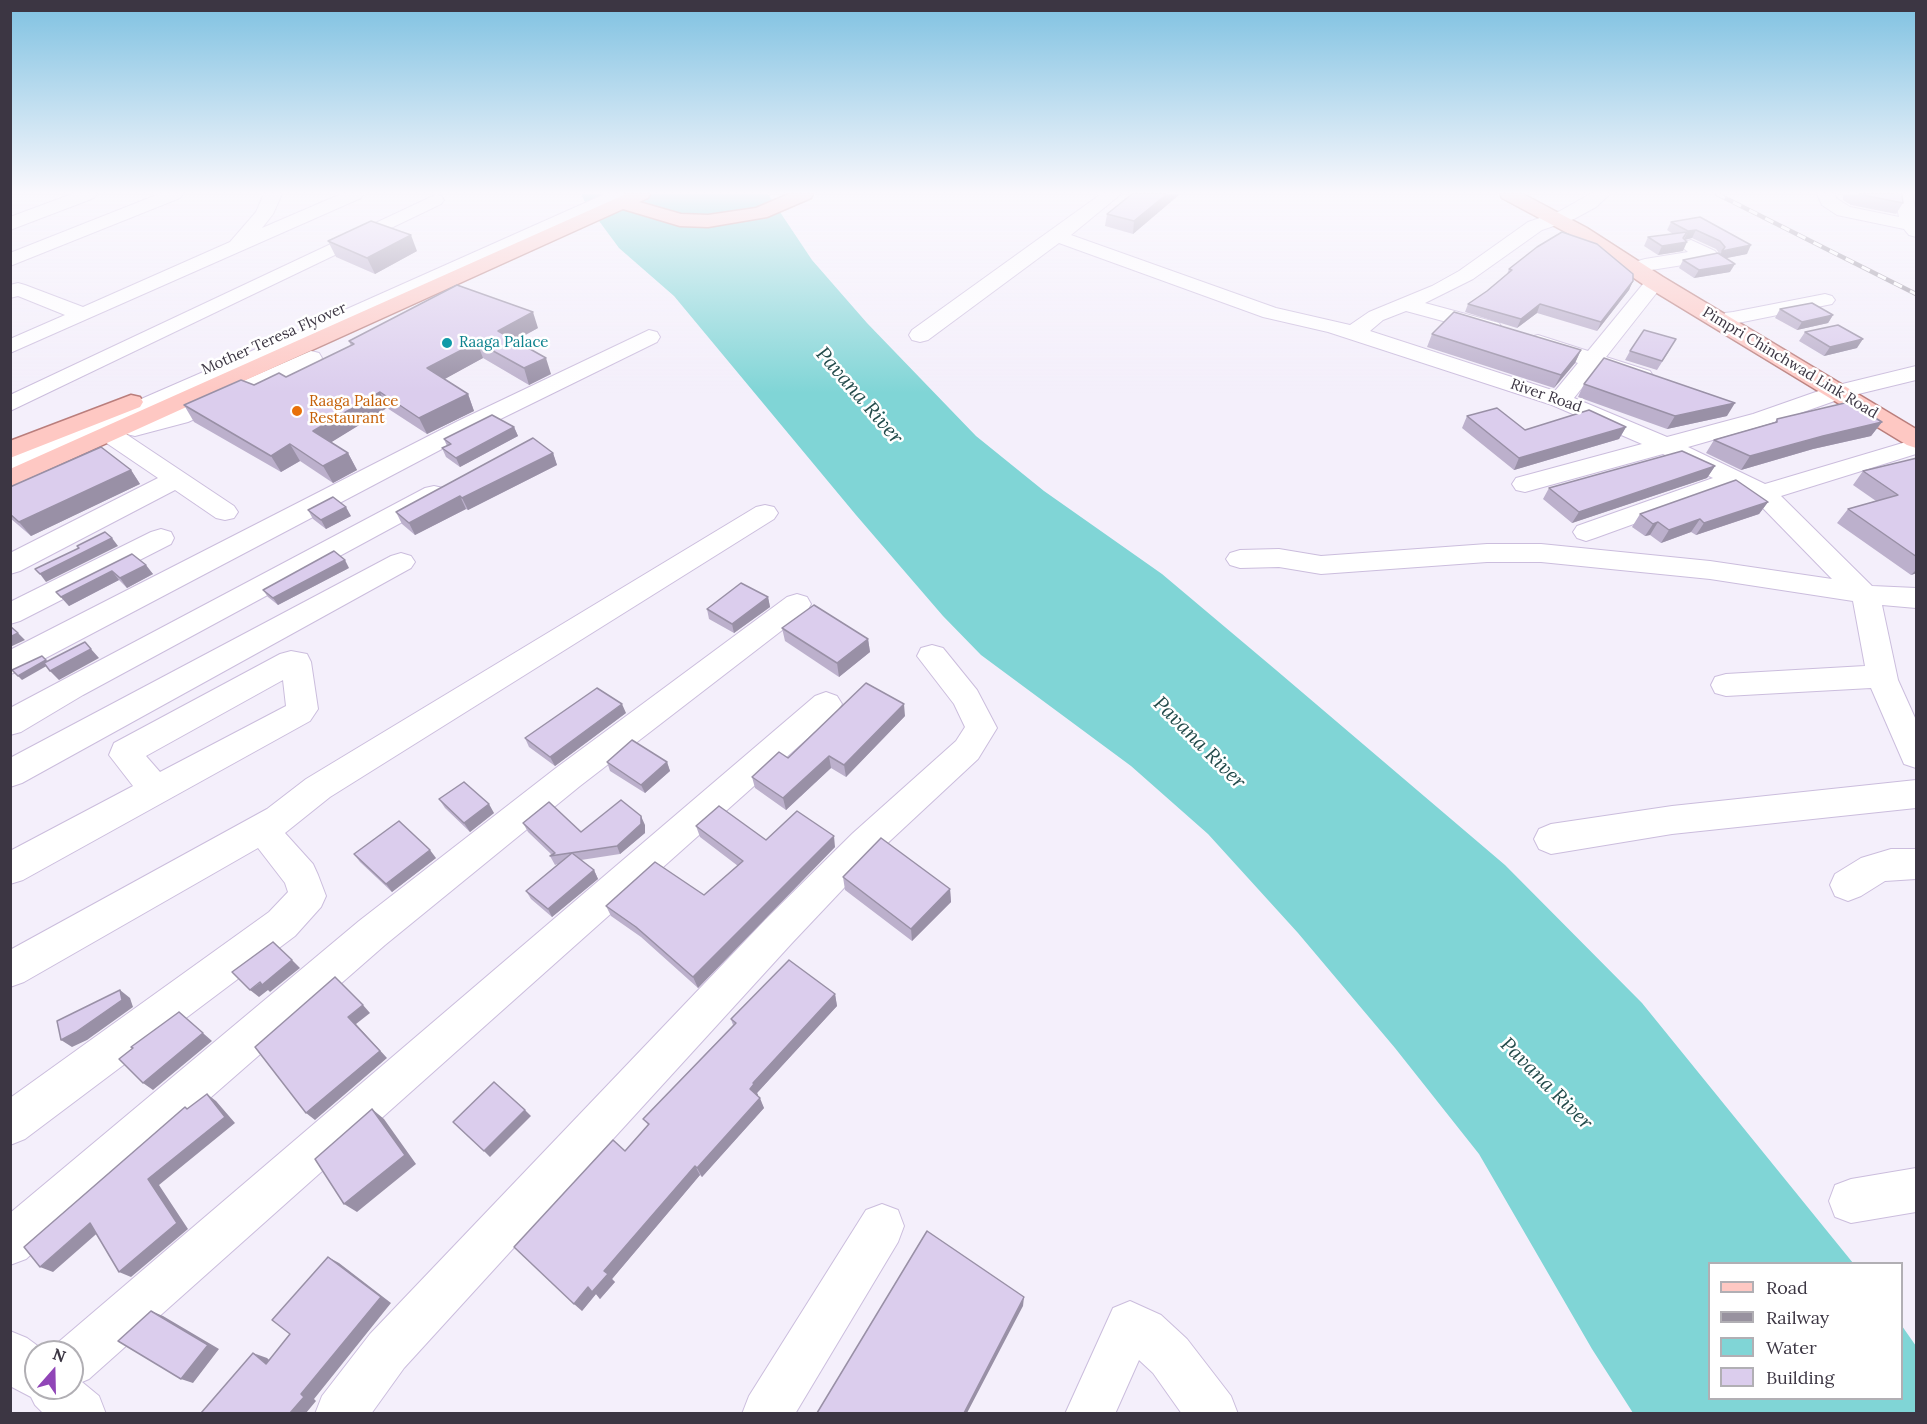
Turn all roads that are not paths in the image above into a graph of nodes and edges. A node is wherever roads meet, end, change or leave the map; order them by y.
1 (205, 260) edge
2 (309, 260) edge
3 (467, 260) edge
4 (526, 260) edge
5 (1023, 260) edge
6 (1124, 260) edge
7 (1485, 260) edge
8 (1630, 260) edge
9 (1698, 260) edge
10 (1662, 281) junction
11 (10, 292) edge
12 (1825, 300) dead end
13 (1403, 304) junction
14 (84, 315) junction
15 (1733, 318) junction
16 (1354, 333) junction
17 (1431, 333) junction
18 (920, 335) dead end
19 (650, 337) dead end
20 (10, 347) edge
21 (1594, 360) junction
22 (1917, 373) edge
23 (1662, 382) edge
24 (1845, 390) junction
25 (1560, 400) junction
26 (10, 404) edge
27 (153, 404) junction
28 (1729, 404) edge
29 (1761, 419) junction
30 (1917, 428) edge
31 (111, 435) junction
32 (1917, 440) edge
33 (1667, 446) junction
34 (1917, 446) edge
35 (10, 450) edge
36 (10, 465) edge
37 (10, 479) edge
38 (176, 479) junction
39 (1735, 479) junction
40 (454, 483) edge
41 (1525, 484) dead end
42 (1763, 492) junction
43 (225, 512) dead end
44 (765, 513) dead end
45 (1586, 532) dead end
46 (161, 538) dead end
47 (1240, 559) dead end
48 (401, 562) dead end
49 (10, 565) edge
50 (1864, 595) junction
51 (1917, 598) edge
52 (797, 604) dead end
53 (10, 615) edge
54 (932, 656) dead end
55 (10, 663) edge
56 (1882, 676) junction
57 (1726, 685) dead end
58 (826, 704) dead end
59 (10, 723) edge
60 (1917, 756) edge
61 (10, 774) edge
62 (156, 790) junction
63 (1917, 794) edge
64 (1551, 839) dead end
65 (273, 843) dead end
66 (1917, 864) edge
67 (10, 869) edge
68 (1848, 885) dead end
69 (10, 970) edge
70 (10, 1124) edge
71 (1917, 1190) edge
72 (1851, 1201) dead end
73 (882, 1226) dead end
74 (10, 1243) edge
75 (84, 1352) edge
76 (10, 1355) edge
77 (24, 1366) edge
78 (66, 1400) edge
79 (81, 1413) edge
80 (340, 1413) edge
81 (766, 1413) edge
82 (1090, 1413) edge
83 (1213, 1413) edge

1 - 14 street
2 - 26 street
3 - 27 street
4 - 31 street
5 - 18 street
6 - 16 street, River Road
7 - 13 street
8 - 10 main road, Pimpri Chinchwad Link Road
9 - 10 street
10 - 15 main road, Pimpri Chinchwad Link Road
10 - 21 street
10 - 24 main road, Pimpri Chinchwad Link Road
11 - 14 street
12 - 15 street
13 - 16 street
13 - 17 street
14 - 20 street
15 - 24 main road, Pimpri Chinchwad Link Road
16 - 17 street, River Road
17 - 21 street
17 - 25 street, River Road
19 - 55 street
21 - 23 street
21 - 25 street
22 - 24 street
24 - 29 street
24 - 30 main road, Pimpri Chinchwad Link Road
24 - 32 main road, Pimpri Chinchwad Link Road
25 - 33 street, River Road
27 - 31 main road
27 - 35 main road
27 - 36 street
28 - 29 street
29 - 33 street
31 - 37 main road
31 - 38 street
33 - 39 street, River Road
33 - 41 street
34 - 42 street
38 - 43 street
38 - 49 street
39 - 42 street, River Road
39 - 45 street
40 - 59 street
42 - 50 street, River Road
44 - 69 street
46 - 53 street
47 - 50 street
48 - 61 street
50 - 51 street
50 - 56 street
52 - 74 street
54 - 80 street
56 - 57 street
56 - 60 street
58 - 75 street
62 - 62 street
62 - 67 street
63 - 64 street
65 - 70 street
66 - 68 street
71 - 72 street
73 - 81 street
76 - 77 street
78 - 79 street
82 - 83 street

